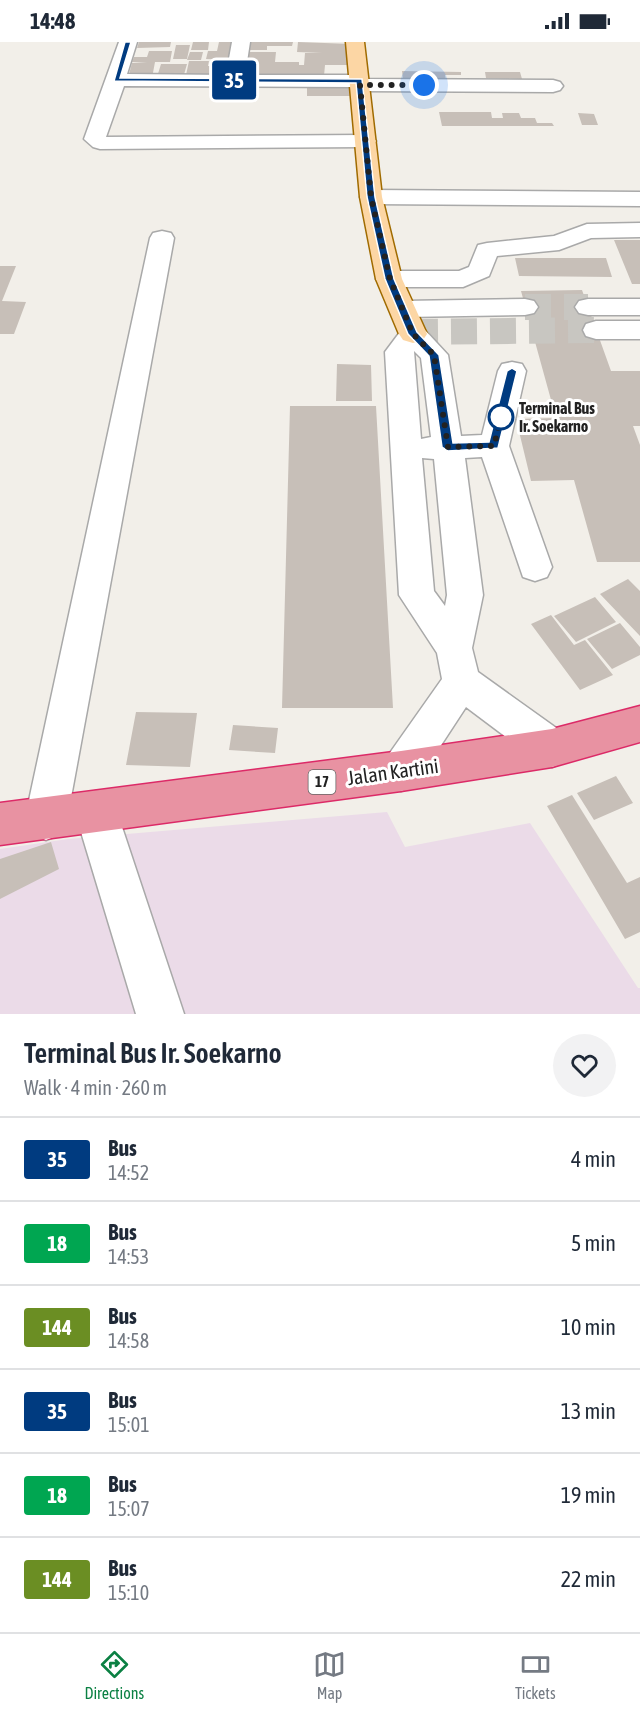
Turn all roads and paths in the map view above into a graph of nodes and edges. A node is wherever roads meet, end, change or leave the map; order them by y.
1 (128, 42) edge
2 (241, 42) edge
3 (355, 42) edge
4 (116, 80) junction
5 (235, 80) junction
6 (360, 83) junction
7 (553, 86) dead end
8 (365, 141) junction
9 (371, 197) junction
10 (640, 199) edge
11 (640, 230) edge
12 (162, 238) dead end
13 (390, 279) junction
14 (525, 307) tunnel mouth
15 (640, 307) edge
16 (409, 321) junction
17 (640, 330) edge
18 (512, 371) dead end
19 (494, 446) junction
20 (448, 447) junction
21 (405, 448) junction
22 (535, 567) dead end
23 (417, 595) junction
24 (465, 595) junction
25 (458, 665) junction
26 (640, 724) edge
27 (552, 748) junction
28 (400, 771) junction
29 (96, 812) junction
30 (46, 819) junction
31 (0, 824) edge
32 (160, 1014) edge

1 - 4 street
2 - 5 street
3 - 6 main road
4 - 5 street
4 - 8 street
5 - 6 street
6 - 7 street
6 - 8 main road
8 - 9 main road
9 - 10 street
9 - 13 main road
11 - 13 street
12 - 30 street
13 - 16 main road
14 - 16 street
15 - 17 street
16 - 20 street
16 - 21 street
18 - 19 street
19 - 20 street
19 - 22 street
20 - 21 street
20 - 24 street
21 - 23 street
23 - 24 street
23 - 25 street
24 - 25 street
25 - 27 street
25 - 28 street
26 - 27 highway, Jalan Kartini / 17
27 - 28 highway, Jalan Kartini / 17
28 - 29 highway, Jalan Kartini / 17
29 - 30 highway, Jalan Kartini / 17
29 - 32 street
30 - 31 highway, Jalan Kartini / 17

